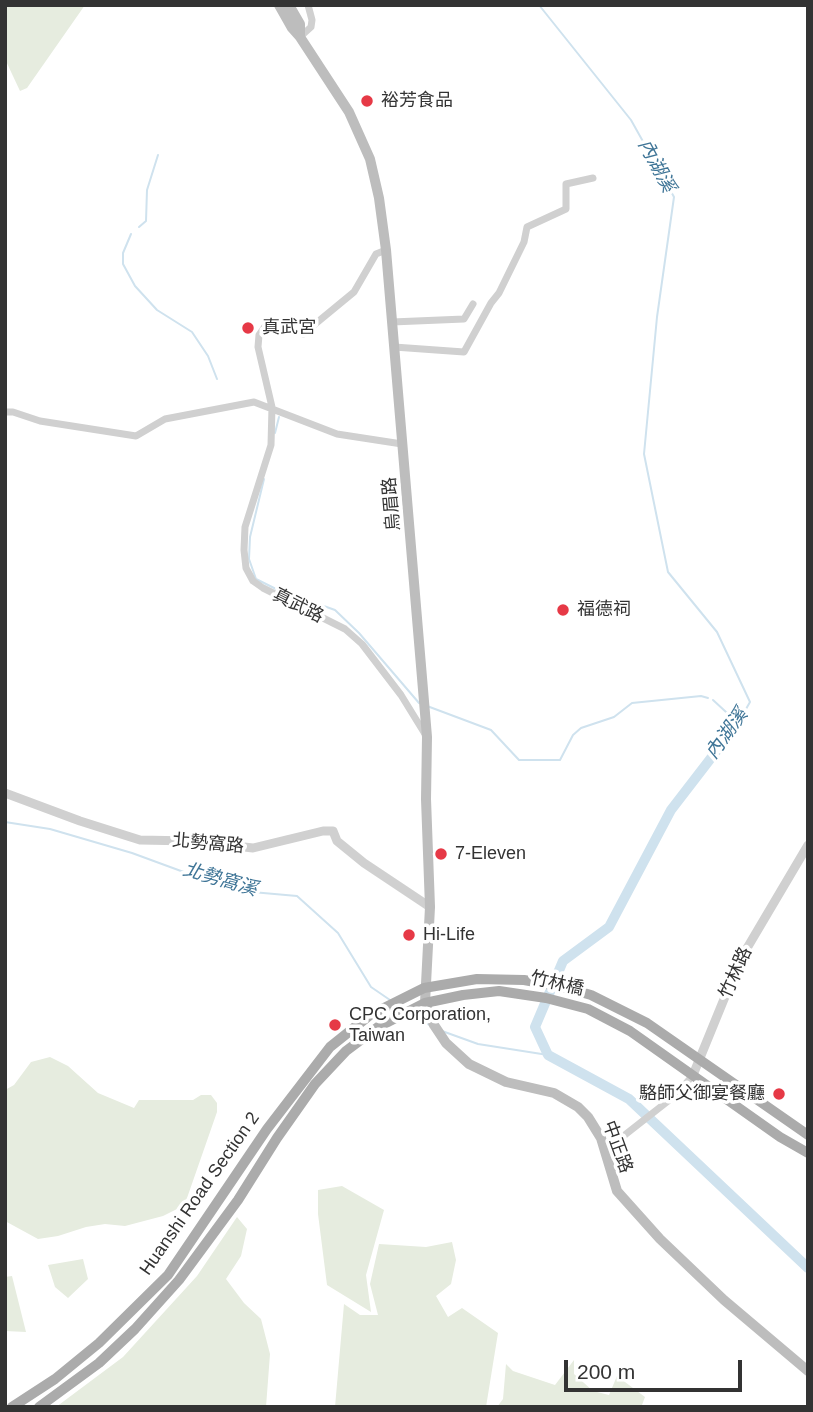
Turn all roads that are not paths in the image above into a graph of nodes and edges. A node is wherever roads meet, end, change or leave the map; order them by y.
1 (279, 5) edge
2 (289, 5) edge
3 (308, 5) edge
4 (300, 37) junction
5 (593, 178) dead end
6 (386, 250) junction
7 (473, 304) dead end
8 (392, 322) junction
9 (394, 348) junction
10 (272, 407) junction
11 (5, 412) edge
12 (402, 444) junction
13 (427, 737) junction
14 (5, 793) edge
15 (808, 845) edge
16 (430, 907) junction
17 (424, 988) junction
18 (425, 1003) junction
19 (701, 1059) junction
20 (693, 1074) junction
21 (808, 1135) edge
22 (606, 1153) junction
23 (808, 1153) edge
24 (808, 1371) edge
25 (12, 1407) edge
26 (39, 1407) edge

1 - 4 main road, 烏眉路
2 - 4 main road, 烏眉路
3 - 4 street
4 - 6 main road, 烏眉路
5 - 9 street
6 - 8 main road, 烏眉路
6 - 10 street, 真武路
7 - 8 street
8 - 9 main road, 烏眉路
9 - 12 main road, 烏眉路
10 - 11 street
10 - 12 street
10 - 13 street, 真武路
12 - 13 main road, 烏眉路
13 - 16 main road, 烏眉路
14 - 16 street, 北勢窩路
15 - 19 street, 竹林路
16 - 17 main road, 烏眉路
17 - 18 main road, 中正路
17 - 19 main road, 竹林橋
17 - 25 main road, Huanshi Road Section 2
18 - 20 main road, 竹林橋
18 - 22 main road, 中正路
18 - 26 main road, Huanshi Road Section 2
19 - 20 street, 竹林路
19 - 21 main road
20 - 22 street, 竹林路
20 - 23 main road
22 - 24 main road, 中正路

